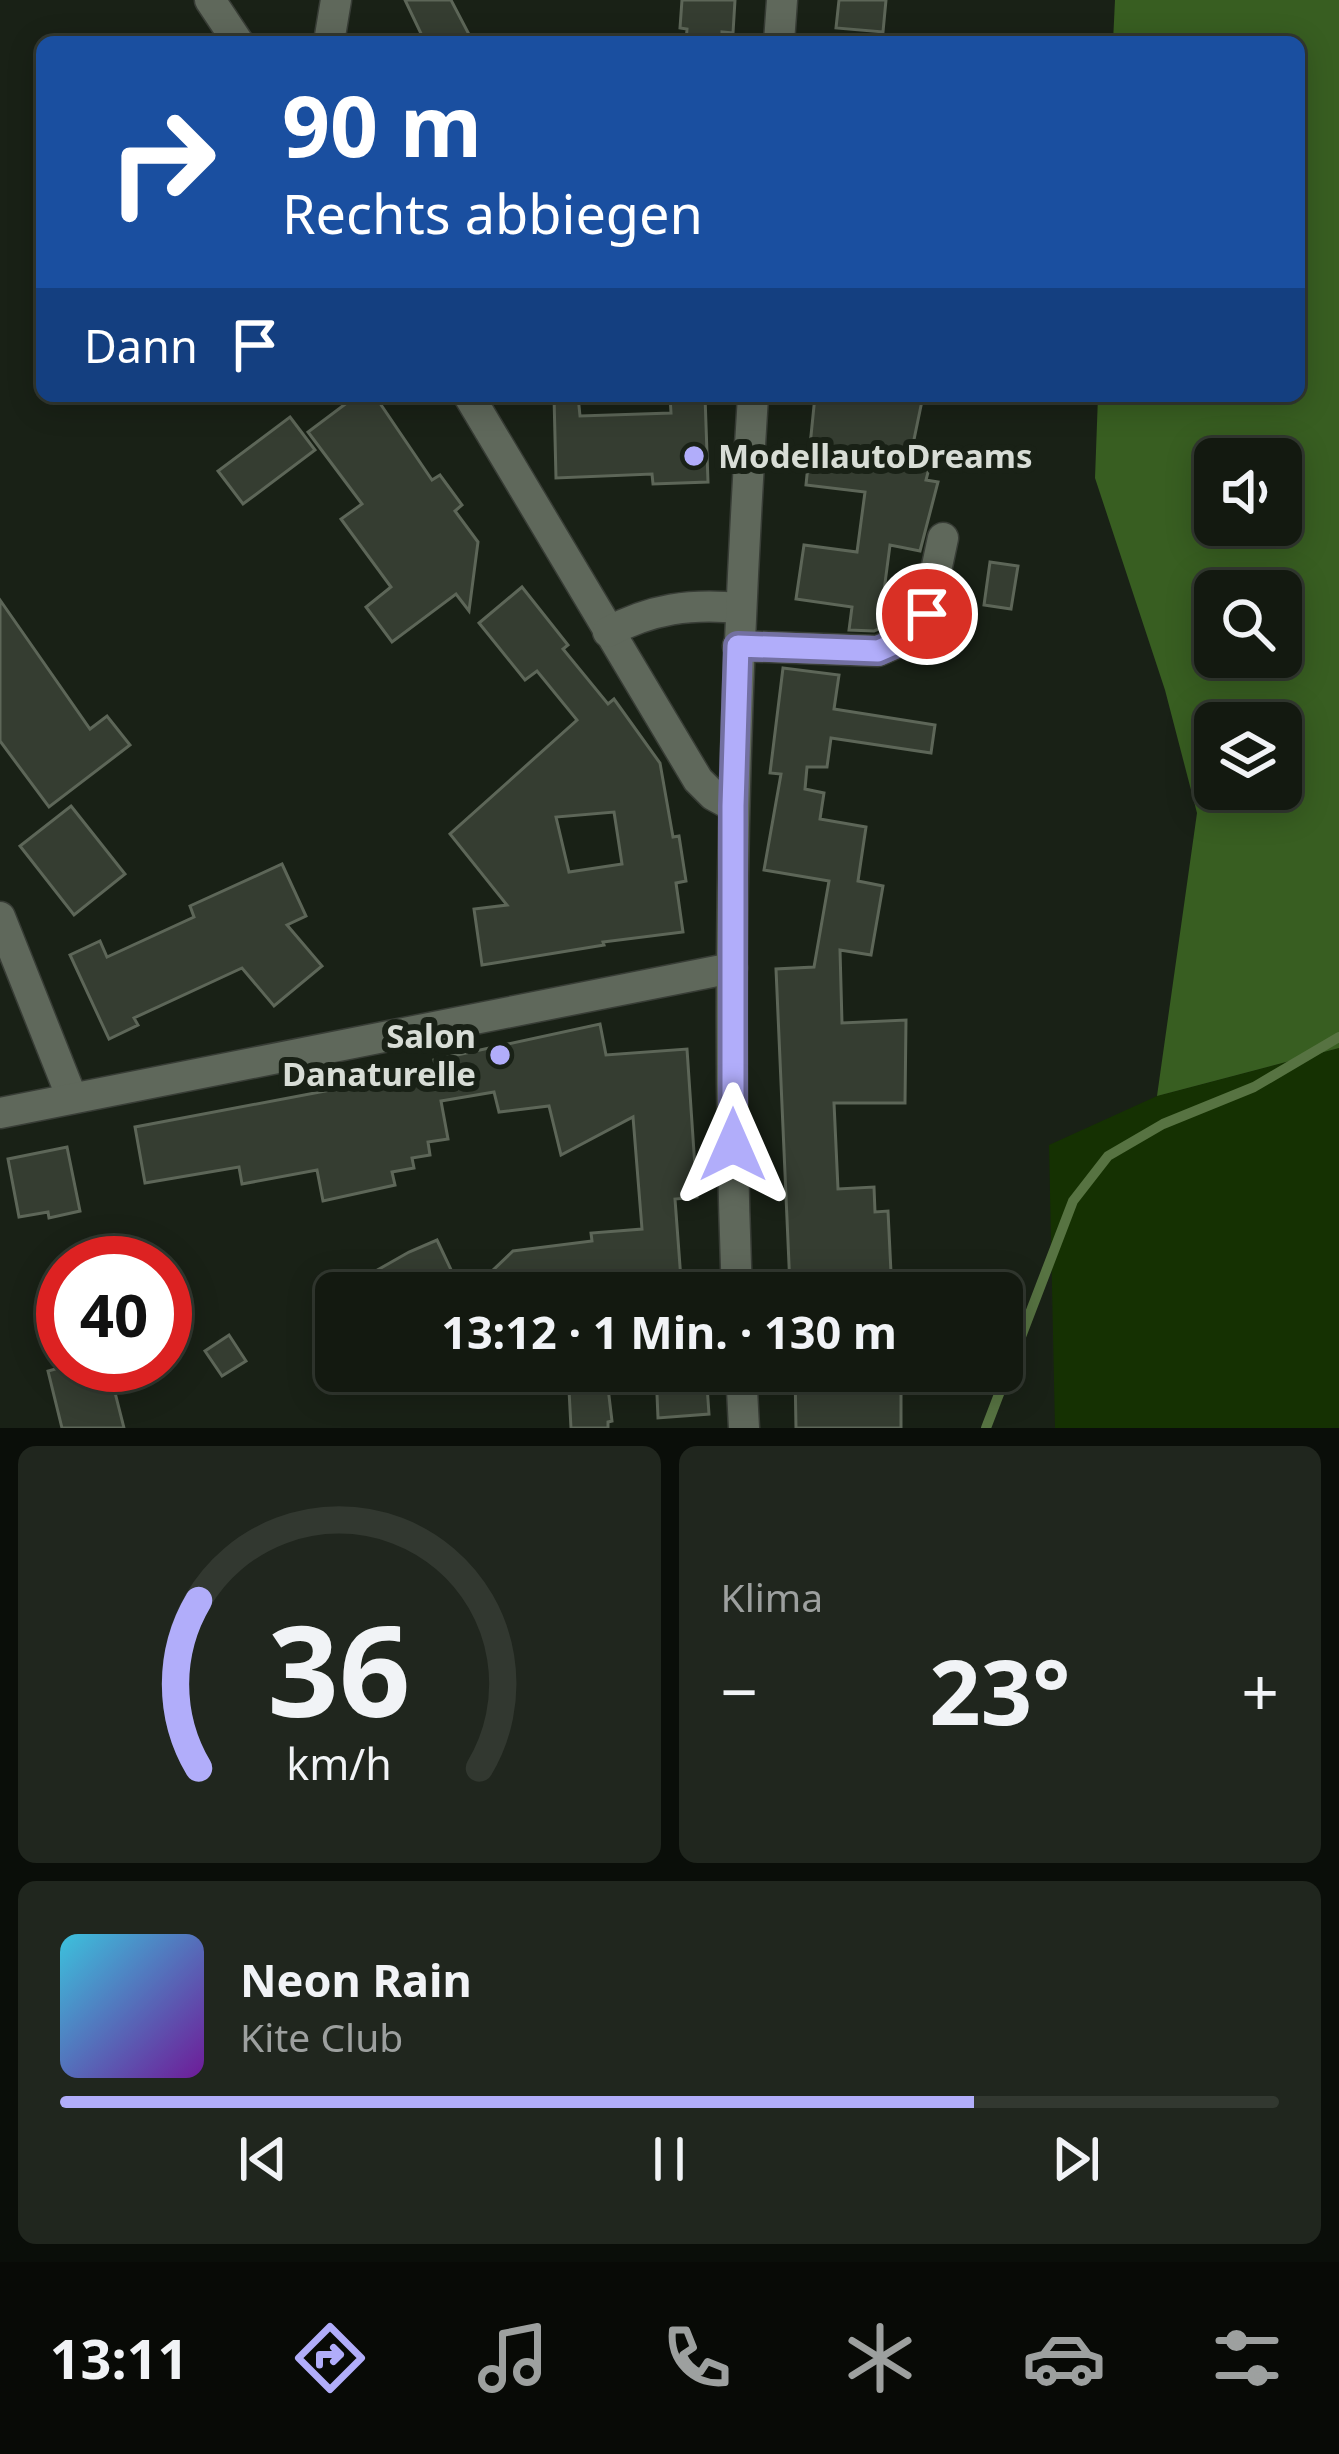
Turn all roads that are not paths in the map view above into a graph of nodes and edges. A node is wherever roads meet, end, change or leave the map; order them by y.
1 (210, 0) edge
2 (336, 0) edge
3 (782, 0) edge
4 (234, 36) edge
5 (330, 36) edge
6 (779, 36) edge
7 (474, 402) edge
8 (753, 402) edge
9 (943, 538) dead end
10 (740, 608) junction
11 (608, 632) junction
12 (738, 646) junction
13 (733, 806) junction
14 (0, 917) edge
15 (732, 968) junction
16 (72, 1099) junction
17 (0, 1113) edge
18 (737, 1272) edge
19 (742, 1392) edge
20 (744, 1428) edge

1 - 4 street
2 - 5 street
3 - 6 street
7 - 11 street
8 - 10 street
9 - 12 street
10 - 11 street
10 - 12 street
11 - 13 street
12 - 13 street
13 - 15 street
14 - 16 street
15 - 16 street
15 - 18 street
16 - 17 street
19 - 20 street

